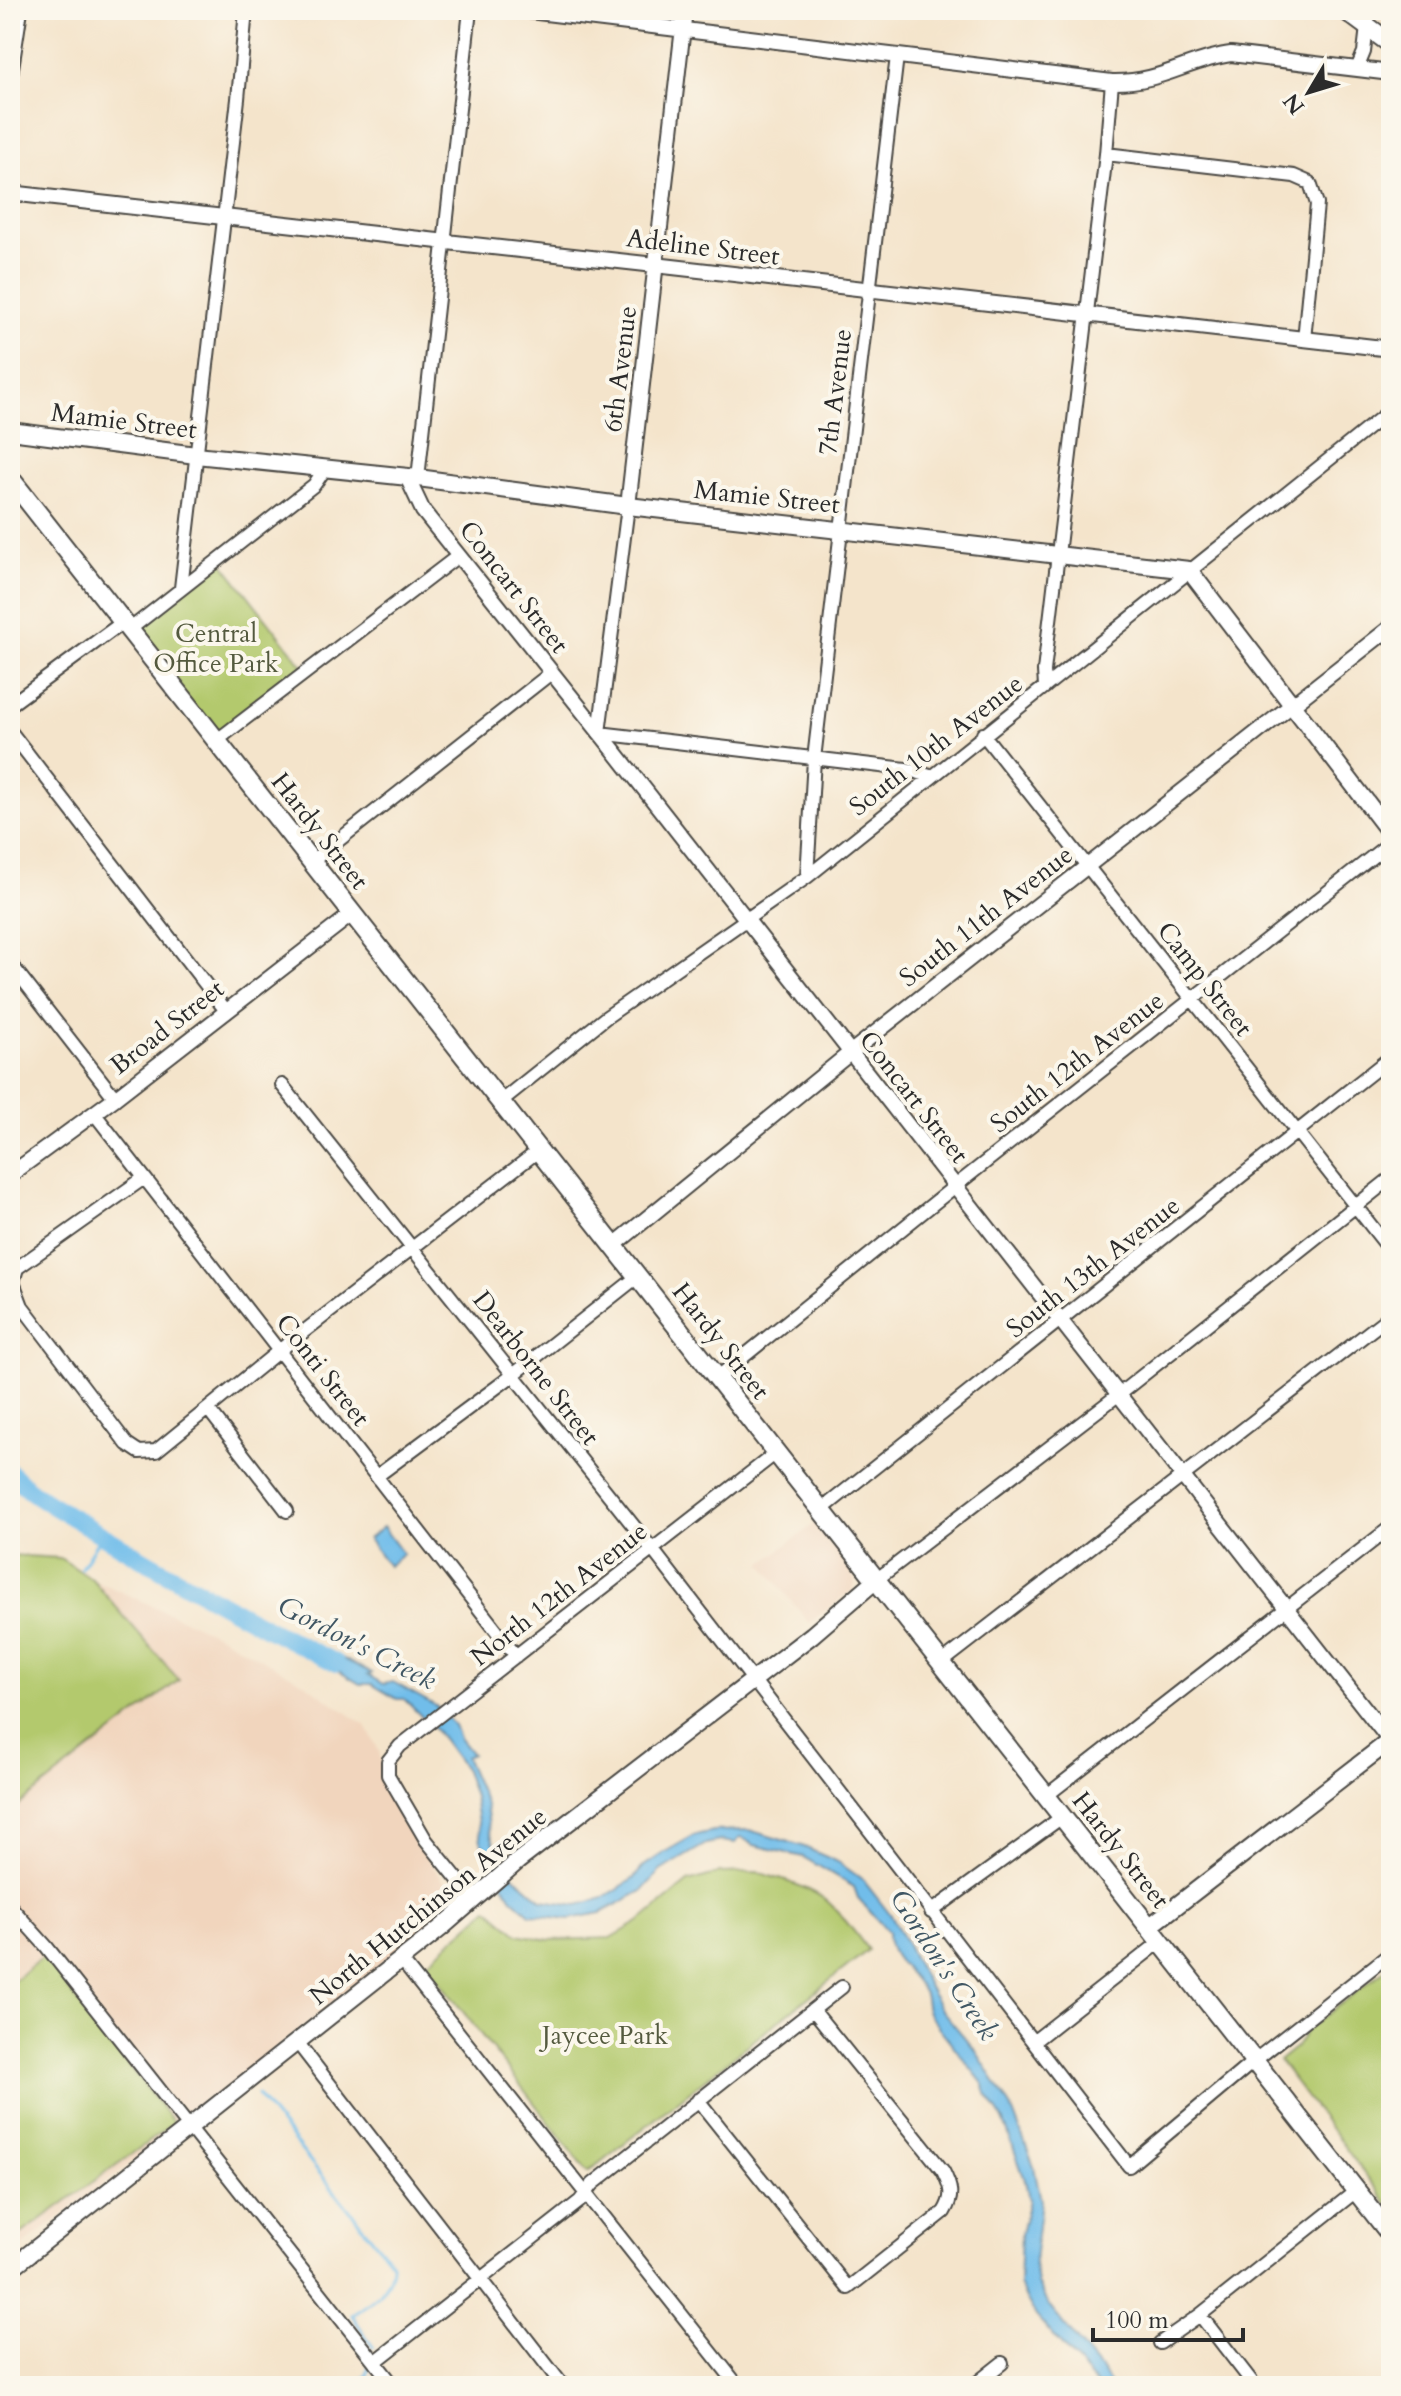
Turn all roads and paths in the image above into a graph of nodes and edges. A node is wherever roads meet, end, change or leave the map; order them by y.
1 (21, 10) edge
2 (246, 10) edge
3 (470, 10) edge
4 (521, 10) edge
5 (685, 10) edge
6 (1345, 10) edge
7 (1368, 19) edge
8 (683, 29) junction
9 (1391, 44) edge
10 (897, 56) junction
11 (1357, 69) junction
12 (1391, 73) edge
13 (10, 81) edge
14 (1112, 82) junction
15 (1106, 154) junction
16 (10, 193) edge
17 (225, 219) junction
18 (446, 242) junction
19 (657, 265) junction
20 (869, 292) junction
21 (1086, 316) junction
22 (1304, 340) junction
23 (1391, 349) edge
24 (1391, 410) edge
25 (10, 431) edge
26 (196, 455) junction
27 (325, 469) junction
28 (10, 478) edge
29 (412, 478) junction
30 (628, 506) junction
31 (841, 530) junction
32 (1058, 553) junction
33 (458, 556) junction
34 (1189, 570) junction
35 (181, 588) junction
36 (126, 626) junction
37 (1391, 627) edge
38 (551, 673) junction
39 (1045, 687) junction
40 (10, 705) edge
41 (1293, 706) junction
42 (10, 731) edge
43 (599, 733) junction
44 (983, 734) junction
45 (216, 741) junction
46 (814, 759) junction
47 (930, 776) junction
48 (1391, 834) edge
49 (1391, 842) edge
50 (311, 862) junction
51 (1089, 867) junction
52 (807, 877) junction
53 (352, 914) junction
54 (745, 921) junction
55 (10, 963) edge
56 (1193, 999) junction
57 (227, 1012) junction
58 (850, 1053) junction
59 (1391, 1057) edge
60 (282, 1085) dead end
61 (115, 1098) junction
62 (500, 1102) junction
63 (94, 1113) junction
64 (1297, 1133) junction
65 (538, 1151) junction
66 (10, 1175) edge
67 (144, 1178) junction
68 (1391, 1178) edge
69 (954, 1187) junction
70 (1356, 1206) junction
71 (613, 1246) junction
72 (414, 1249) junction
73 (1391, 1251) edge
74 (637, 1277) junction
75 (1391, 1315) edge
76 (1059, 1321) junction
77 (280, 1350) junction
78 (513, 1375) junction
79 (717, 1378) junction
80 (1118, 1395) junction
81 (208, 1409) junction
82 (776, 1453) junction
83 (377, 1476) junction
84 (1183, 1477) junction
85 (821, 1510) junction
86 (287, 1511) dead end
87 (1391, 1527) edge
88 (652, 1549) junction
89 (876, 1580) junction
90 (1285, 1609) junction
91 (516, 1656) junction
92 (941, 1663) junction
93 (753, 1681) junction
94 (1391, 1741) edge
95 (1046, 1796) junction
96 (1062, 1817) junction
97 (478, 1894) junction
98 (10, 1906) edge
99 (931, 1912) junction
100 (1155, 1934) junction
101 (1391, 1953) edge
102 (401, 1960) junction
103 (842, 1987) dead end
104 (814, 2011) junction
105 (297, 2042) junction
106 (1033, 2042) junction
107 (1254, 2061) junction
108 (698, 2100) junction
109 (190, 2128) junction
110 (1356, 2191) junction
111 (586, 2193) junction
112 (1391, 2235) edge
113 (10, 2269) edge
114 (481, 2278) junction
115 (1200, 2315) junction
116 (1160, 2343) dead end
117 (375, 2362) junction
118 (1002, 2363) dead end
119 (394, 2386) edge
120 (563, 2386) edge
121 (738, 2386) edge
122 (973, 2386) edge
123 (1255, 2386) edge

1 - 13 street
2 - 17 street
3 - 18 street
4 - 8 street
5 - 8 street, 6th Avenue
6 - 7 main road
7 - 9 main road
7 - 11 street
8 - 10 street
8 - 19 street, 6th Avenue
10 - 14 street
10 - 20 street, 7th Avenue
11 - 12 street
11 - 14 street
14 - 15 street
15 - 21 street
15 - 22 street
16 - 17 street, Adeline Street
17 - 18 street, Adeline Street
17 - 26 street
18 - 19 street, Adeline Street
18 - 29 street
19 - 20 street, Adeline Street
19 - 30 street, 6th Avenue
20 - 21 street, Adeline Street
20 - 31 street, 7th Avenue
21 - 22 street, Adeline Street
21 - 32 street
22 - 23 street, Adeline Street
24 - 34 street, South 10th Avenue
25 - 26 main road, Mamie Street
26 - 27 main road, Mamie Street
26 - 35 street
27 - 29 main road, Mamie Street
27 - 35 street
28 - 36 main road, Hardy Street
29 - 30 main road, Mamie Street
29 - 33 street, Concart Street
30 - 31 main road, Mamie Street
30 - 43 street, 6th Avenue
31 - 32 main road, Mamie Street
31 - 46 street, 7th Avenue
32 - 34 main road, Mamie Street
32 - 39 street
33 - 38 street, Concart Street
33 - 45 street
34 - 39 street, South 10th Avenue
34 - 41 main road
35 - 36 street
36 - 40 street
36 - 45 main road, Hardy Street
37 - 41 street, South 11th Avenue
38 - 43 street, Concart Street
38 - 50 street
39 - 44 street, South 10th Avenue
41 - 48 main road
41 - 51 street, South 11th Avenue
42 - 57 street
43 - 46 street
43 - 54 street, Concart Street
44 - 47 street, South 10th Avenue
44 - 51 street, Camp Street
45 - 50 main road, Hardy Street
46 - 47 street
46 - 52 street, 7th Avenue
47 - 52 street, South 10th Avenue
49 - 56 street, South 12th Avenue
50 - 53 main road, Hardy Street
51 - 56 street, Camp Street
51 - 58 street, South 11th Avenue
52 - 54 street, South 10th Avenue
53 - 57 street, Broad Street
53 - 62 main road, Hardy Street
54 - 58 street, Concart Street
54 - 62 street, South 10th Avenue
55 - 61 street
56 - 64 street, Camp Street
56 - 69 street, South 12th Avenue
57 - 61 street, Broad Street
58 - 69 street, Concart Street
58 - 71 street, South 11th Avenue
59 - 64 street, South 13th Avenue
60 - 72 street, Dearborne Street
61 - 63 street, Broad Street
62 - 65 main road, Hardy Street
63 - 66 street, Broad Street
63 - 67 street, Conti Street
64 - 70 street, Camp Street
64 - 76 street, South 13th Avenue
65 - 71 main road, Hardy Street
65 - 72 street
67 - 77 street, Conti Street
67 - 81 street
68 - 70 street
69 - 76 street, Concart Street
69 - 79 street, South 12th Avenue
70 - 73 street, Camp Street
70 - 80 street
71 - 74 main road, Hardy Street
72 - 77 street
72 - 78 street, Dearborne Street
74 - 78 street
74 - 79 main road, Hardy Street
75 - 84 street
76 - 80 street, Concart Street
76 - 85 street, South 13th Avenue
77 - 81 street
77 - 83 street, Conti Street
78 - 83 street
78 - 88 street, Dearborne Street
79 - 82 main road, Hardy Street
80 - 84 street, Concart Street
80 - 89 street
81 - 86 street
82 - 85 main road, Hardy Street
82 - 88 street, North 12th Avenue
83 - 91 street, Conti Street
84 - 90 street, Concart Street
84 - 92 street
85 - 89 main road, Hardy Street
87 - 90 street
88 - 91 street, North 12th Avenue
88 - 93 street, Dearborne Street
89 - 92 main road, Hardy Street
89 - 93 main road, North Hutchinson Avenue
90 - 94 street, Concart Street
90 - 95 street
91 - 97 street, North 12th Avenue
92 - 95 main road, Hardy Street
93 - 97 main road, North Hutchinson Avenue
93 - 99 street, Dearborne Street
94 - 100 main road
95 - 96 main road, Hardy Street
96 - 99 street
96 - 100 main road, Hardy Street
97 - 102 main road, North Hutchinson Avenue
98 - 109 street
99 - 106 street, Dearborne Street
100 - 106 street
100 - 107 main road, Hardy Street
101 - 107 street
102 - 105 main road, North Hutchinson Avenue
102 - 111 street
103 - 104 street
104 - 108 street
104 - 108 street
105 - 109 main road, North Hutchinson Avenue
105 - 114 street
106 - 107 street, Dearborne Street
107 - 110 main road, Hardy Street
108 - 111 street
109 - 113 main road, North Hutchinson Avenue
109 - 117 street
110 - 112 main road, Hardy Street
110 - 115 street
111 - 114 street
111 - 121 street
114 - 117 street
114 - 120 street
115 - 116 street
115 - 123 street
117 - 119 street
118 - 122 street

